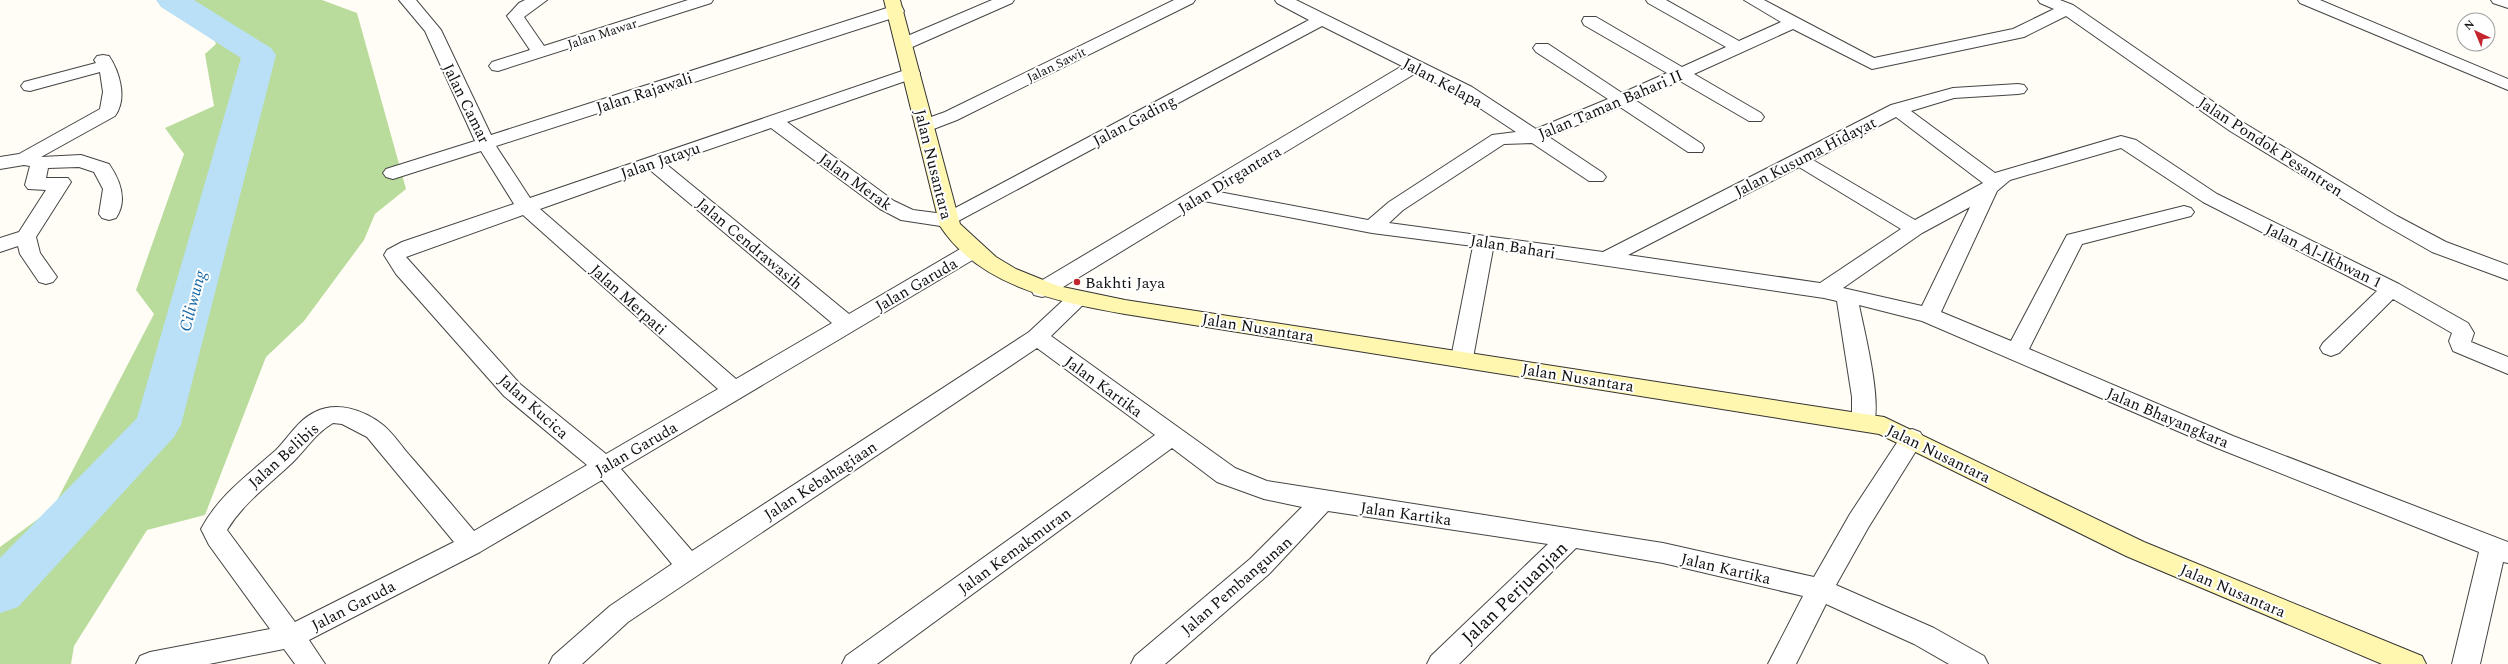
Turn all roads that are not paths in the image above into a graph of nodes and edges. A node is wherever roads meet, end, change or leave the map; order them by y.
1 (407, 0) edge
2 (539, 0) edge
3 (705, 0) edge
4 (1006, 0) edge
5 (1187, 0) edge
6 (1283, 0) edge
7 (1654, 0) edge
8 (1752, 0) edge
9 (2046, 0) edge
10 (2306, 0) edge
11 (2500, 0) edge
12 (2508, 4) edge
13 (894, 5) edge
14 (2067, 9) junction
15 (1321, 20) junction
16 (1590, 21) dead end
17 (1794, 22) junction
18 (904, 44) junction
19 (1542, 48) dead end
20 (1740, 48) junction
21 (540, 53) junction
22 (498, 66) dead end
23 (1415, 66) junction
24 (911, 73) junction
25 (1681, 74) junction
26 (2508, 85) edge
27 (30, 86) dead end
28 (2018, 89) dead end
29 (1618, 100) junction
30 (1897, 109) junction
31 (1755, 117) dead end
32 (774, 121) junction
33 (924, 126) junction
34 (1534, 137) junction
35 (485, 143) junction
36 (1694, 148) dead end
37 (1799, 159) junction
38 (32, 161) junction
39 (0, 163) edge
40 (653, 163) junction
41 (393, 173) dead end
42 (1596, 177) dead end
43 (1992, 185) junction
44 (1202, 195) junction
45 (1396, 206) junction
46 (526, 207) junction
47 (2184, 212) dead end
48 (109, 214) dead end
49 (947, 220) junction
50 (1372, 227) junction
51 (1915, 228) junction
52 (1420, 234) junction
53 (26, 237) junction
54 (1484, 241) junction
55 (0, 245) edge
56 (409, 247) joint
57 (974, 250) junction
58 (1603, 260) junction
59 (2508, 272) edge
60 (46, 277) dead end
61 (2391, 289) junction
62 (1042, 290) junction
63 (1836, 293) junction
64 (1078, 298) junction
65 (1929, 315) junction
66 (847, 324) junction
67 (1037, 337) junction
68 (2331, 348) dead end
69 (2016, 351) junction
70 (1462, 358) junction
71 (2508, 366) edge
72 (734, 390) junction
73 (1864, 422) junction
74 (1171, 436) junction
75 (1912, 438) junction
76 (605, 467) junction
77 (1322, 501) junction
78 (1571, 537) junction
79 (471, 545) junction
80 (2501, 550) edge
81 (689, 566) junction
82 (1819, 589) junction
83 (292, 636) junction
84 (150, 664) edge
85 (311, 664) edge
86 (563, 664) edge
87 (856, 664) edge
88 (1145, 664) edge
89 (1441, 664) edge
90 (1782, 664) edge
91 (1974, 664) edge
92 (2412, 664) edge
93 (2466, 664) edge

1 - 35 street, Jalan Camar
2 - 21 street
3 - 21 street, Jalan Mawar
4 - 18 street
5 - 33 street, Jalan Sawit
6 - 15 street, Jalan Kelapa
7 - 20 street
8 - 17 street
9 - 14 street, Jalan Pondok Pesantren
10 - 26 street
11 - 12 street
13 - 18 main road, Jalan Nusantara
13 - 35 street, Jalan Rajawali
14 - 17 street
14 - 59 street, Jalan Pondok Pesantren
15 - 23 street, Jalan Kelapa
15 - 49 street, Jalan Gading
16 - 25 street
17 - 20 street, Jalan Taman Bahari II
18 - 24 main road, Jalan Nusantara
19 - 29 street
20 - 25 street, Jalan Taman Bahari II
21 - 22 street, Jalan Mawar
23 - 34 street, Jalan Kelapa
23 - 44 street, Jalan Dirgantara
24 - 32 street, Jalan Jatayu
24 - 33 main road, Jalan Nusantara
25 - 29 street, Jalan Taman Bahari II
25 - 31 street
27 - 38 street
28 - 30 street, Jalan Kusuma Hidayat
29 - 34 street, Jalan Taman Bahari II
29 - 36 street
30 - 37 street, Jalan Kusuma Hidayat
30 - 43 street
32 - 40 street, Jalan Jatayu
32 - 49 street, Jalan Merak
33 - 49 main road, Jalan Nusantara
34 - 42 street, Jalan Kelapa
34 - 45 street, Jalan Taman Bahari II
35 - 41 street, Jalan Rajawali
35 - 46 street, Jalan Camar
37 - 51 street
37 - 58 street, Jalan Kusuma Hidayat
38 - 39 street
38 - 48 street
38 - 53 street
40 - 46 street, Jalan Jatayu
40 - 66 street, Jalan Cendrawasih
43 - 51 street
43 - 61 street, Jalan Al-Ikhwan 1
43 - 65 street
44 - 50 street, Jalan Bahari
44 - 62 street, Jalan Dirgantara
45 - 50 street, Jalan Taman Bahari II
45 - 52 street
46 - 56 street, Jalan Jatayu
46 - 72 street, Jalan Merpati
47 - 69 street
49 - 57 main road, Jalan Nusantara
50 - 52 street, Jalan Bahari
51 - 63 street
52 - 54 street, Jalan Bahari
53 - 55 street
53 - 60 street
54 - 58 street, Jalan Bahari
54 - 70 street
56 - 76 street, Jalan Kucica
57 - 62 main road, Jalan Nusantara
57 - 66 street, Jalan Garuda
58 - 63 street, Jalan Bahari
61 - 68 street
61 - 71 street, Jalan Al-Ikhwan 1
62 - 64 main road, Jalan Nusantara
63 - 65 street, Jalan Bhayangkara
63 - 73 street
64 - 67 street, Jalan Kebahagiaan
64 - 70 main road, Jalan Nusantara
65 - 69 street, Jalan Bhayangkara
66 - 72 street, Jalan Garuda
67 - 74 street, Jalan Kartika
67 - 81 street, Jalan Kebahagiaan
69 - 80 street, Jalan Bhayangkara
70 - 73 main road, Jalan Nusantara
72 - 76 street, Jalan Garuda
73 - 75 main road, Jalan Nusantara
74 - 77 street, Jalan Kartika
74 - 87 street, Jalan Kemakmuran
75 - 82 street
75 - 92 main road, Jalan Nusantara
76 - 79 street, Jalan Garuda
76 - 81 street, Jalan Kucica
77 - 78 street, Jalan Kartika
77 - 88 street, Jalan Pembangunan
78 - 82 street, Jalan Kartika
78 - 89 street, Jalan Perjuanjan
79 - 83 street, Jalan Garuda
79 - 83 street, Jalan Belibis
80 - 93 street
81 - 86 street, Jalan Kebahagiaan
82 - 90 street
82 - 91 street, Jalan Kartika
83 - 84 street, Jalan Garuda
83 - 85 street

